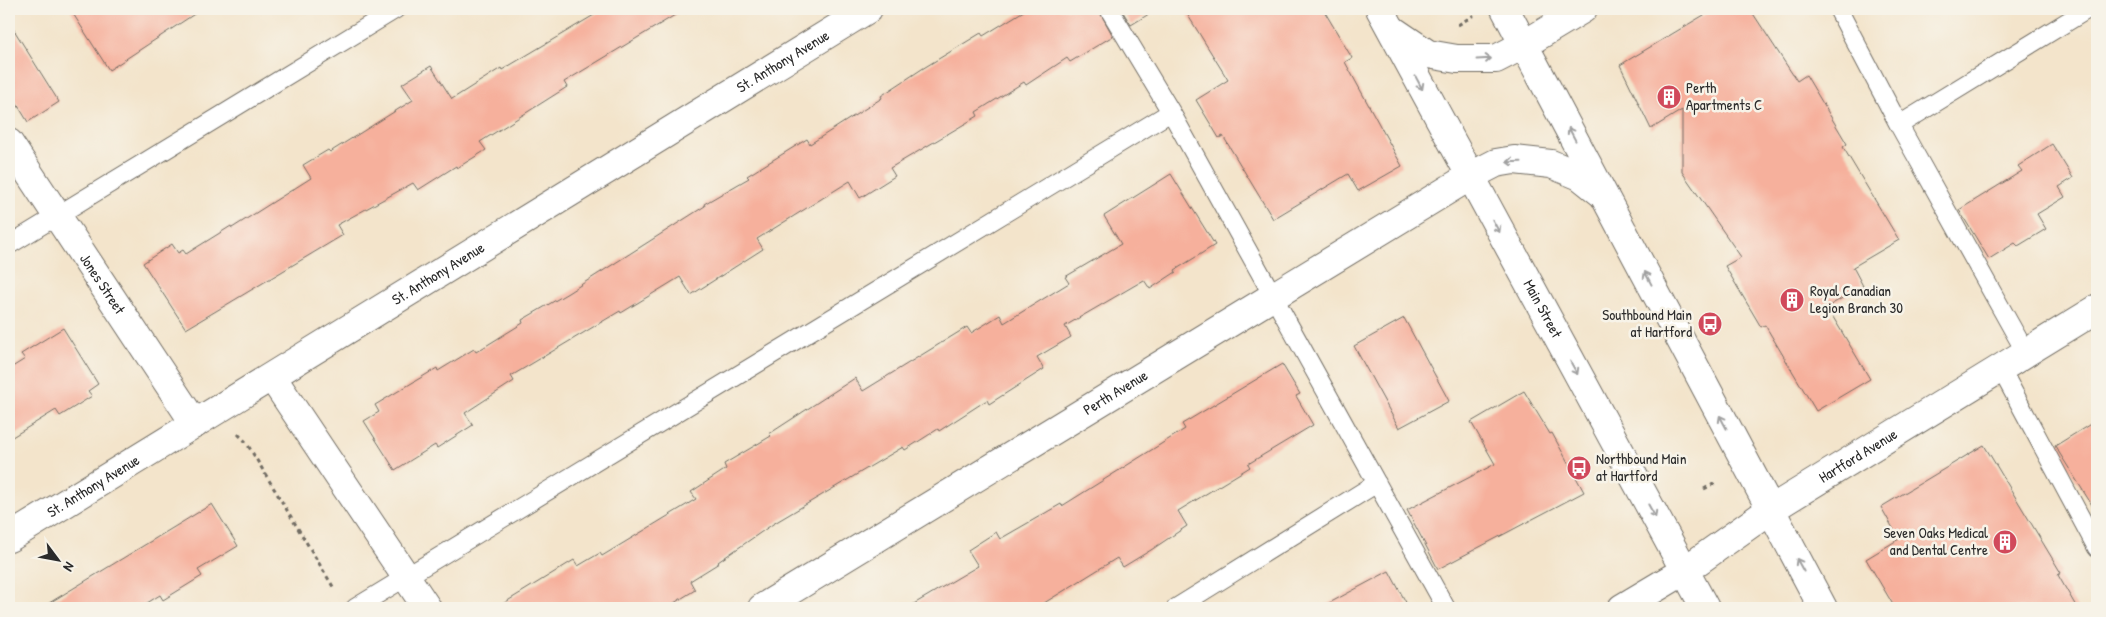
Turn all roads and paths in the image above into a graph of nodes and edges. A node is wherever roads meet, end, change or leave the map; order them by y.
1 (396, 9) edge
2 (868, 9) edge
3 (1109, 9) edge
4 (1505, 9) edge
5 (1583, 9) edge
6 (1838, 9) edge
7 (2088, 9) edge
8 (1385, 19) edge
9 (1525, 44) junction
10 (1171, 112) junction
11 (1899, 124) junction
12 (9, 143) edge
13 (1469, 177) junction
14 (1605, 196) junction
15 (57, 216) junction
16 (9, 245) edge
17 (1273, 297) junction
18 (2097, 309) edge
19 (2026, 353) junction
20 (2000, 368) junction
21 (272, 377) junction
22 (195, 424) junction
23 (1717, 482) dead end
24 (1377, 483) junction
25 (1704, 489) dead end
26 (1770, 510) junction
27 (9, 538) edge
28 (2097, 548) edge
29 (1684, 570) junction
30 (406, 577) junction
31 (792, 600) edge
32 (355, 608) edge
33 (427, 608) edge
34 (762, 608) edge
35 (1176, 608) edge
36 (1446, 608) edge
37 (1622, 608) edge
38 (1705, 608) edge
39 (1823, 608) edge

1 - 15 lane
2 - 21 street, St. Anthony Avenue
3 - 10 lane
4 - 9 street
5 - 9 street
6 - 11 lane
7 - 11 lane
8 -> 9 street
8 -> 13 street, Main Street
14 -> 9 street
10 - 17 lane
10 - 30 lane
11 - 19 lane
12 - 15 street, Jones Street
14 -> 13 street, Perth Avenue
13 - 17 street, Perth Avenue
13 -> 29 street, Main Street
26 -> 14 street
15 - 16 lane
15 - 22 street, Jones Street
17 - 24 lane
17 - 31 street, Perth Avenue
18 - 19 street, Hartford Avenue
19 - 20 street, Hartford Avenue
20 - 26 street, Hartford Avenue
20 - 28 lane
21 - 22 street, St. Anthony Avenue
21 - 30 street
22 - 27 street, St. Anthony Avenue
23 - 25 path
24 - 35 lane
24 - 36 lane
26 - 29 street, Hartford Avenue
39 -> 26 street
29 - 37 street, Hartford Avenue
29 - 38 street, Main Street
30 - 32 lane
30 - 33 street
31 - 34 street, Perth Avenue

